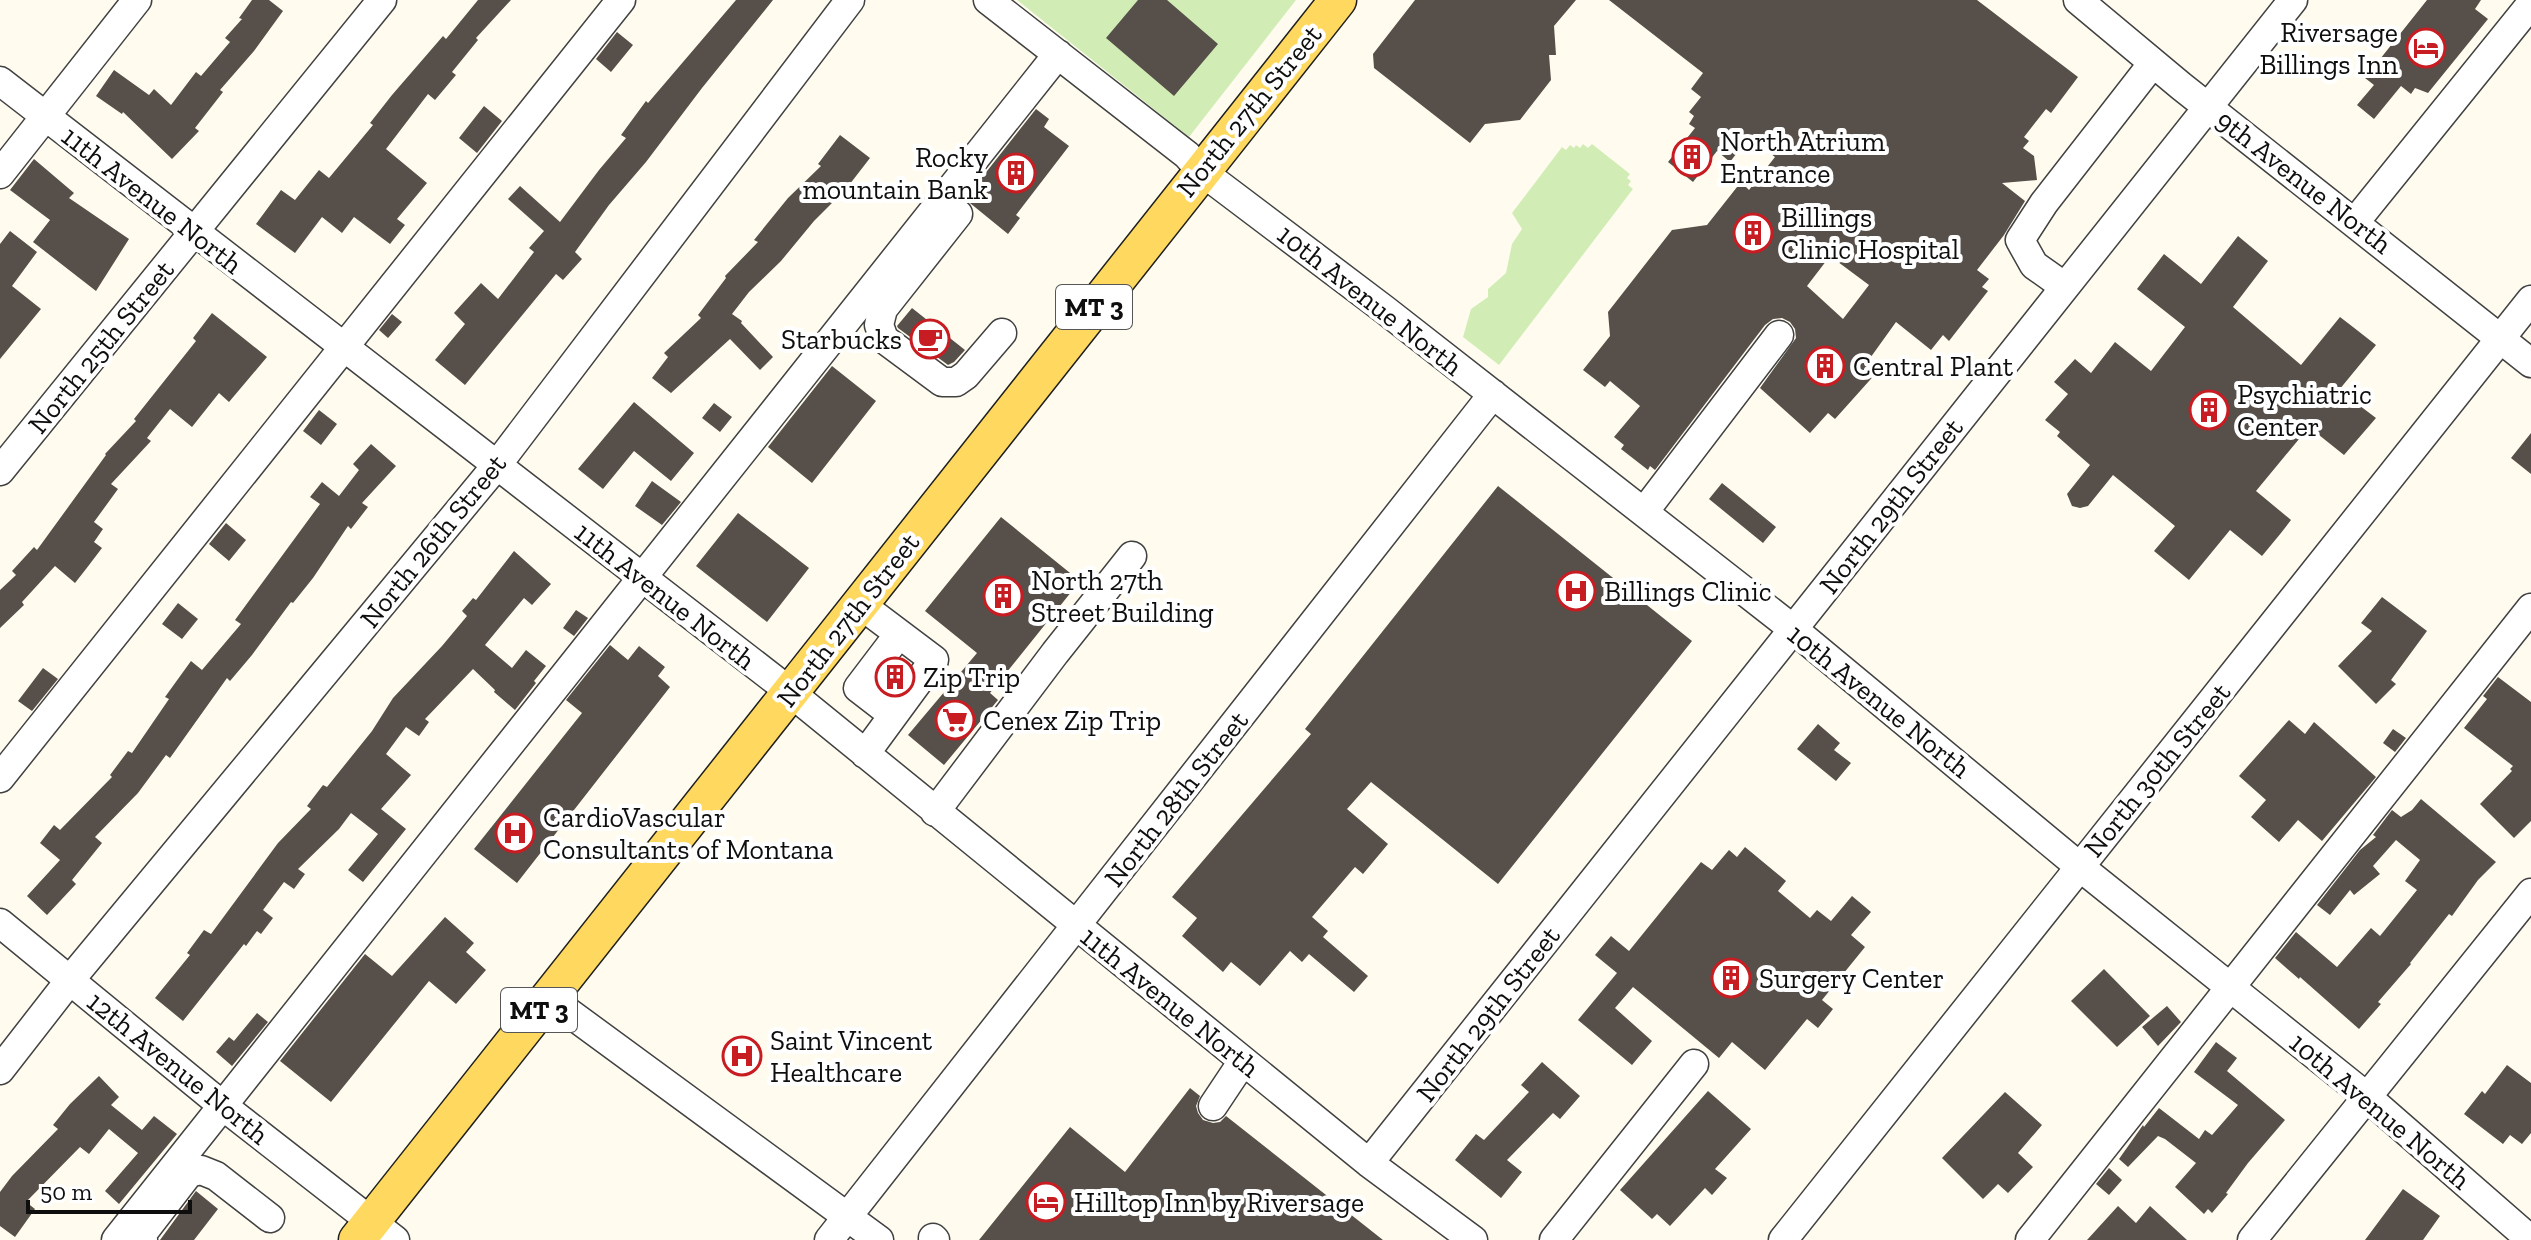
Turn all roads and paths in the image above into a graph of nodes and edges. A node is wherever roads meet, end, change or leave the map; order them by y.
1 (137, 0) edge
2 (382, 0) edge
3 (621, 0) edge
4 (850, 0) edge
5 (988, 0) edge
6 (1338, 0) edge
7 (2078, 0) edge
8 (2293, 0) edge
9 (2531, 4) edge
10 (1058, 54) junction
11 (2153, 63) junction
12 (0, 81) edge
13 (2209, 106) junction
14 (45, 117) junction
15 (1201, 171) junction
16 (0, 174) edge
17 (958, 214) dead end
18 (2355, 222) junction
19 (194, 233) junction
20 (2065, 287) junction
21 (2531, 300) edge
22 (1002, 333) dead end
23 (1779, 335) dead end
24 (2500, 339) junction
25 (343, 347) junction
26 (2531, 363) edge
27 (1493, 394) junction
28 (497, 465) junction
29 (0, 471) edge
30 (1644, 512) junction
31 (1132, 556) dead end
32 (641, 578) junction
33 (861, 605) junction
34 (2531, 608) edge
35 (1793, 629) junction
36 (899, 634) junction
37 (790, 694) junction
38 (893, 715) junction
39 (865, 754) junction
40 (0, 778) edge
41 (935, 812) junction
42 (2080, 867) junction
43 (2531, 893) edge
44 (0, 923) edge
45 (1077, 927) junction
46 (70, 980) junction
47 (2231, 987) junction
48 (549, 998) junction
49 (1243, 1061) junction
50 (1694, 1064) dead end
51 (0, 1070) edge
52 (2366, 1096) junction
53 (223, 1106) junction
54 (1213, 1106) dead end
55 (1369, 1163) junction
56 (848, 1216) junction
57 (270, 1218) dead end
58 (2522, 1230) edge
59 (374, 1234) edge
60 (116, 1240) edge
61 (143, 1240) edge
62 (829, 1240) edge
63 (879, 1240) edge
64 (1473, 1240) edge
65 (1554, 1240) edge
66 (1783, 1240) edge
67 (2030, 1240) edge
68 (2252, 1240) edge

1 - 14 street
2 - 19 street, North 25th Street
3 - 25 street
4 - 28 street, North 26th Street
5 - 10 street, 10th Avenue North
6 - 15 main road, North 27th Street / MT 3
7 - 11 street, 9th Avenue North
8 - 13 street, North 29th Street
9 - 18 street
10 - 15 street, 10th Avenue North
10 - 32 street
11 - 13 street, 9th Avenue North
11 - 20 street
12 - 14 street, 11th Avenue North
13 - 18 street, 9th Avenue North
13 - 20 street, North 29th Street
14 - 16 street
14 - 19 street, 11th Avenue North
15 - 27 street, 10th Avenue North
15 - 33 main road, North 27th Street / MT 3
17 - 22 street
18 - 24 street, 9th Avenue North
19 - 25 street, 11th Avenue North
19 - 29 street, North 25th Street
20 - 35 street, North 29th Street
21 - 24 street, North 30th Street
23 - 30 street
24 - 26 street, 9th Avenue North
24 - 42 street, North 30th Street
25 - 28 street, 11th Avenue North
25 - 40 street
27 - 30 street, 10th Avenue North
27 - 45 street, North 28th Street
28 - 32 street, 11th Avenue North
28 - 46 street, North 26th Street
30 - 35 street, 10th Avenue North
31 - 41 street
32 - 37 street, 11th Avenue North
32 - 53 street
33 - 36 street
33 - 37 main road, North 27th Street / MT 3
34 - 47 street
35 - 42 street, 10th Avenue North
35 - 55 street, North 29th Street
36 - 38 street
36 - 38 street
37 - 39 street, 11th Avenue North
37 - 48 main road, North 27th Street / MT 3
38 - 39 street
39 - 41 street, 11th Avenue North
41 - 45 street, 11th Avenue North
42 - 47 street, 10th Avenue North
42 - 66 street, North 30th Street
43 - 52 street
44 - 46 street, 12th Avenue North
45 - 49 street, 11th Avenue North
45 - 56 street, North 28th Street
46 - 51 street, North 26th Street
46 - 53 street, 12th Avenue North
47 - 52 street, 10th Avenue North
47 - 67 street
48 - 56 street
48 - 59 main road, North 27th Street / MT 3
49 - 54 street
49 - 55 street, 11th Avenue North
50 - 65 street
52 - 58 street, 10th Avenue North
52 - 68 street
53 - 59 street, 12th Avenue North
53 - 60 street
55 - 64 street, 11th Avenue North
56 - 62 street, North 28th Street
56 - 63 street
57 - 61 street

